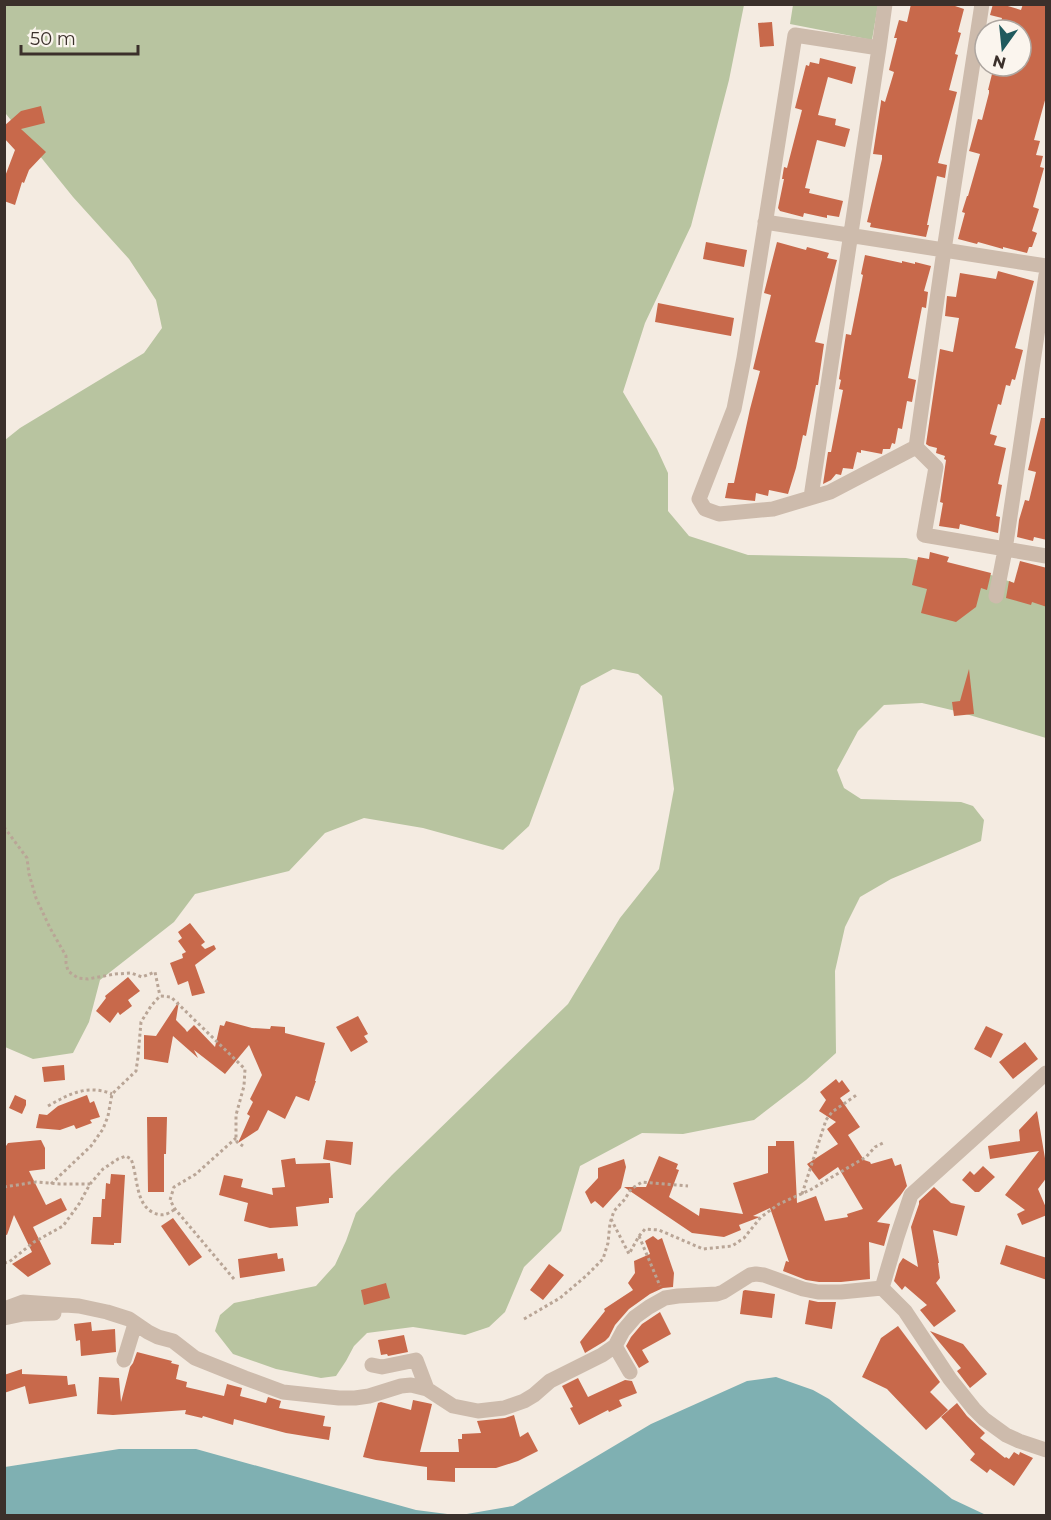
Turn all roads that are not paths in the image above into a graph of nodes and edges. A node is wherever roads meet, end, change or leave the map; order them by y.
1 (885, 4) edge
2 (982, 4) edge
3 (879, 48) junction
4 (765, 222) junction
5 (850, 236) junction
6 (944, 250) junction
7 (1047, 266) edge
8 (1047, 275) edge
9 (916, 447) junction
10 (811, 497) junction
11 (1005, 550) junction
12 (1047, 556) edge
13 (996, 596) dead end
14 (1047, 1073) edge
15 (882, 1288) junction
16 (4, 1308) edge
17 (108, 1312) junction
18 (4, 1318) edge
19 (135, 1324) junction
20 (615, 1346) junction
21 (124, 1360) dead end
22 (372, 1365) dead end
23 (630, 1372) dead end
24 (427, 1389) junction
25 (1047, 1450) edge

1 - 3 street
2 - 6 street
3 - 4 street
3 - 5 street
4 - 5 street
4 - 10 street
5 - 6 street
5 - 10 street
6 - 7 street
6 - 9 street
8 - 11 street
9 - 10 street
9 - 11 street
11 - 12 street
11 - 13 street
14 - 15 street
15 - 20 street
15 - 25 street
16 - 17 street
17 - 18 street
17 - 19 street
19 - 21 street
19 - 24 street
20 - 23 street
20 - 24 street
22 - 24 street

